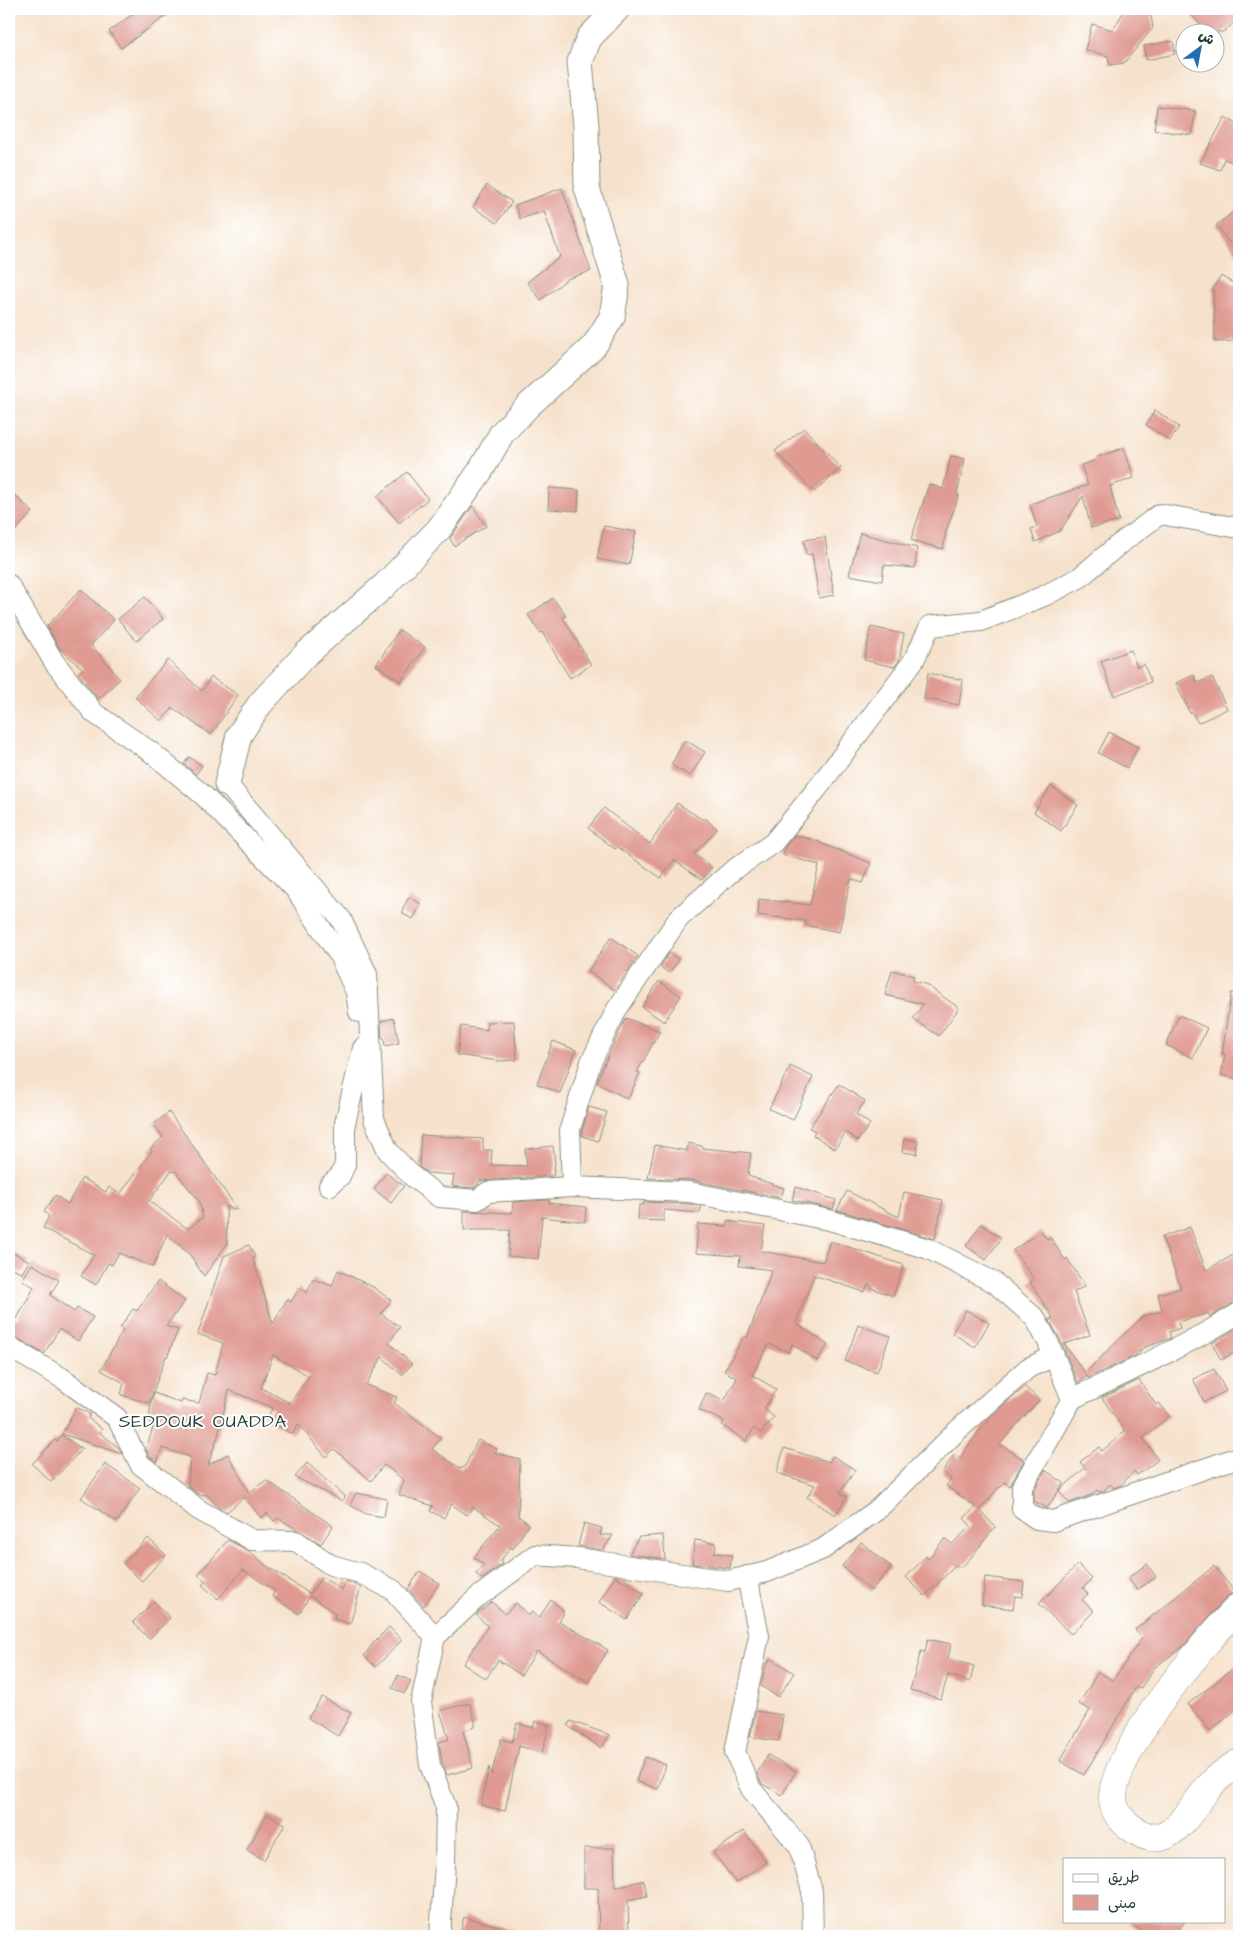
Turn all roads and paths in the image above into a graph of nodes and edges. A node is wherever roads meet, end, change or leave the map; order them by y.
1 (616, 9) edge
2 (1239, 528) edge
3 (9, 585) edge
4 (227, 784) joint
5 (329, 1186) dead end
6 (572, 1187) junction
7 (1239, 1313) edge
8 (9, 1347) edge
9 (1054, 1356) junction
10 (1072, 1399) junction
11 (1239, 1457) edge
12 (748, 1576) junction
13 (1239, 1607) edge
14 (435, 1637) junction
15 (1239, 1763) edge
16 (440, 1936) edge
17 (813, 1936) edge

1 - 4 street
2 - 6 street
3 - 5 street
4 - 6 street
6 - 9 street
7 - 10 street
8 - 14 street
9 - 10 street
9 - 12 street
10 - 11 street
12 - 14 street
12 - 17 street
13 - 15 main road
14 - 16 street

